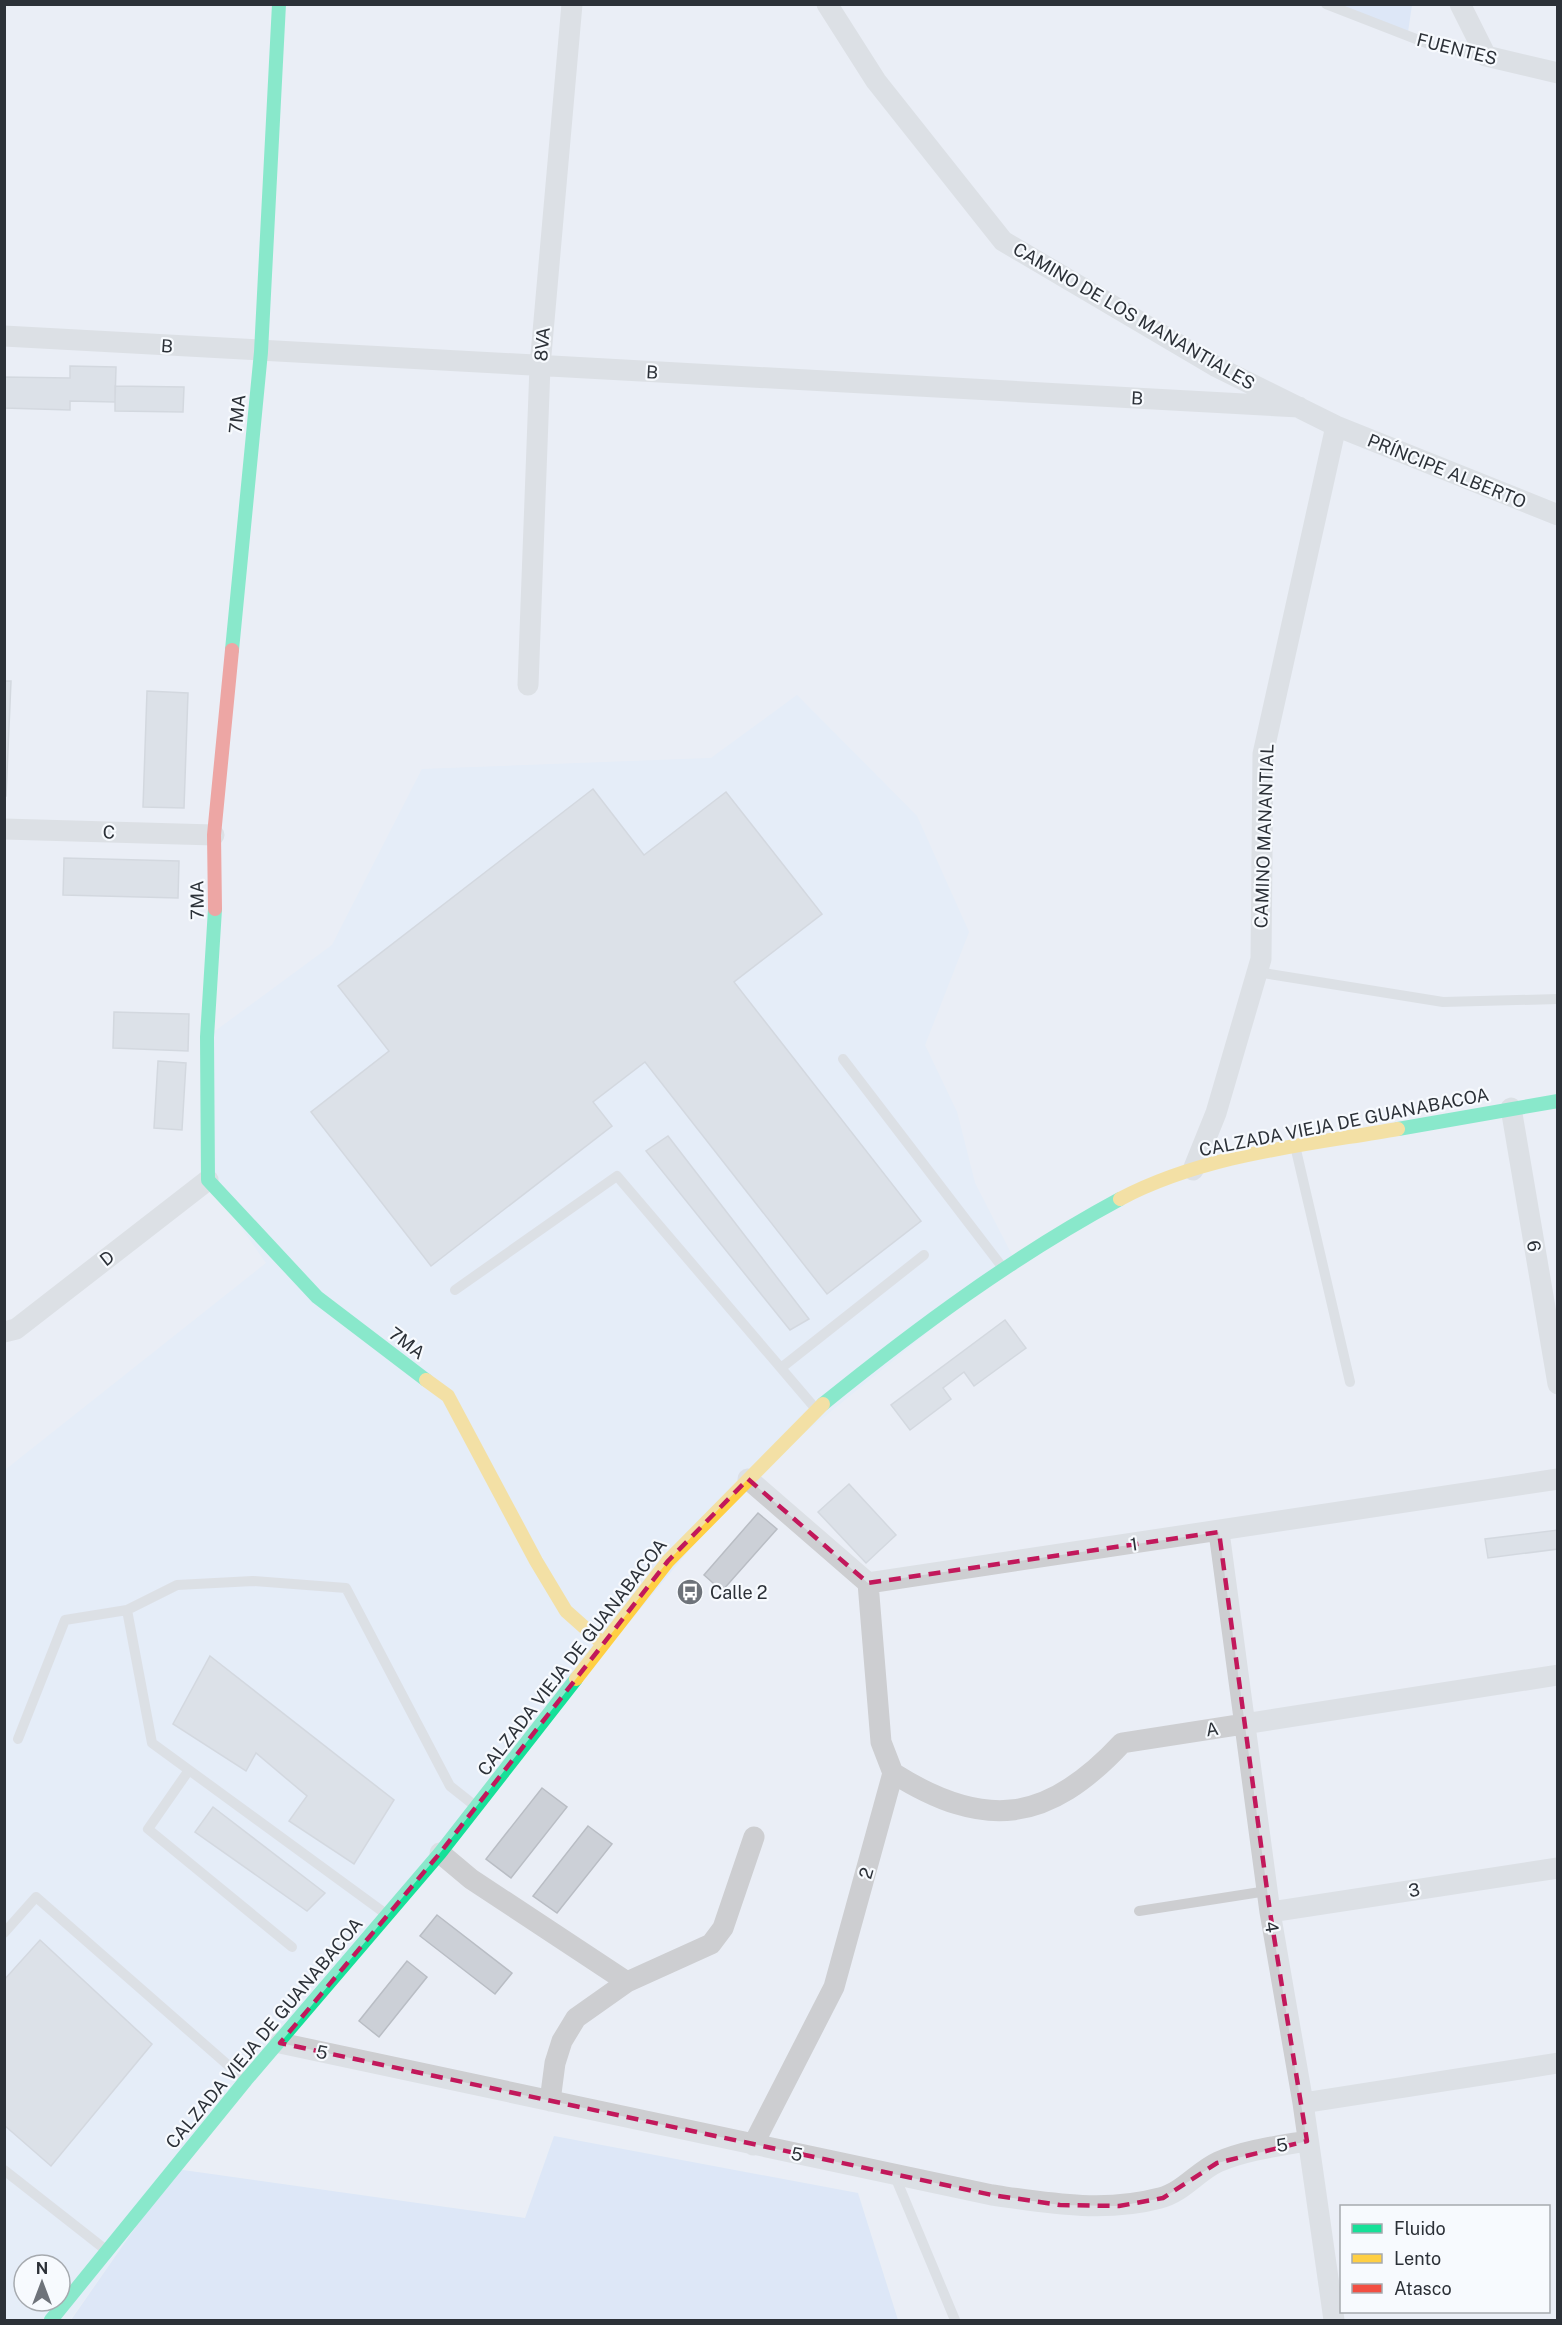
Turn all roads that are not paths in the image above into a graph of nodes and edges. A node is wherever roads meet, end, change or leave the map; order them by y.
1 (279, 4) edge
2 (572, 4) edge
3 (827, 4) edge
4 (1326, 4) edge
5 (1460, 4) edge
6 (1486, 56) junction
7 (1557, 73) edge
8 (4, 336) edge
9 (261, 352) junction
10 (540, 366) junction
11 (1299, 407) junction
12 (1336, 426) junction
13 (1557, 515) edge
14 (528, 685) dead end
15 (4, 829) edge
16 (214, 835) junction
17 (1257, 972) junction
18 (1557, 999) edge
19 (843, 1059) dead end
20 (1557, 1101) edge
21 (1511, 1108) junction
22 (1295, 1147) junction
23 (1193, 1170) junction
24 (208, 1180) junction
25 (924, 1255) dead end
26 (1003, 1269) junction
27 (455, 1290) dead end
28 (4, 1332) edge
29 (781, 1368) junction
30 (1350, 1382) dead end
31 (1557, 1384) edge
32 (816, 1410) junction
33 (748, 1479) junction
34 (1557, 1479) edge
35 (1219, 1532) junction
36 (868, 1583) junction
37 (127, 1610) junction
38 (602, 1643) junction
39 (1557, 1675) edge
40 (1245, 1723) junction
41 (18, 1739) dead end
42 (189, 1770) junction
43 (893, 1773) junction
44 (477, 1807) junction
45 (754, 1837) dead end
46 (440, 1853) junction
47 (1557, 1868) edge
48 (1267, 1891) junction
49 (1139, 1911) dead end
50 (1270, 1912) junction
51 (386, 1915) junction
52 (4, 1933) edge
53 (292, 1947) dead end
54 (627, 1982) junction
55 (280, 2043) junction
56 (1557, 2063) edge
57 (246, 2080) junction
58 (550, 2102) junction
59 (1303, 2103) junction
60 (1307, 2141) junction
61 (753, 2145) junction
62 (4, 2170) edge
63 (894, 2174) junction
64 (106, 2250) junction
65 (51, 2320) edge
66 (955, 2320) edge
67 (1334, 2320) edge

1 - 9 main road, 7MA
2 - 10 street, 8VA
3 - 11 street, CAMINO DE LOS MANANTIALES
4 - 6 lane, FUENTES
5 - 6 street
6 - 7 street, FUENTES
8 - 9 street, B
9 - 10 street, B
9 - 16 main road, 7MA
10 - 11 street, B
10 - 14 street, 8VA
11 - 12 street, CAMINO DE LOS MANANTIALES
12 - 13 street, PRÍNCIPE ALBERTO
12 - 17 street, CAMINO MANANTIAL
15 - 16 street, C
16 - 24 main road, 7MA
17 - 18 lane
17 - 23 street, CAMINO MANANTIAL
19 - 26 lane
20 - 21 main road, CALZADA VIEJA DE GUANABACOA
21 - 22 main road, CALZADA VIEJA DE GUANABACOA
21 - 31 street, 6
22 - 23 main road, CALZADA VIEJA DE GUANABACOA
22 - 30 lane
23 - 26 main road, CALZADA VIEJA DE GUANABACOA
24 - 28 street, D
24 - 38 main road, 7MA
25 - 29 lane
26 - 32 main road, CALZADA VIEJA DE GUANABACOA
27 - 29 lane
29 - 32 lane
32 - 33 main road, CALZADA VIEJA DE GUANABACOA
33 - 36 street
33 - 38 main road, CALZADA VIEJA DE GUANABACOA
34 - 35 street, 1
35 - 36 street, 1
35 - 40 street, 4
36 - 43 street
37 - 41 lane
37 - 42 lane
37 - 44 lane
38 - 44 main road, CALZADA VIEJA DE GUANABACOA
39 - 40 street, A
40 - 43 street, A
40 - 48 street, 4
42 - 51 lane
42 - 53 lane
43 - 61 street, 2
44 - 46 main road, CALZADA VIEJA DE GUANABACOA
45 - 54 street
46 - 51 main road, CALZADA VIEJA DE GUANABACOA
46 - 54 street
47 - 50 street, 3
48 - 49 lane
48 - 50 street, 4
50 - 59 street, 4
51 - 55 main road, CALZADA VIEJA DE GUANABACOA
52 - 57 lane
54 - 58 street
55 - 57 main road, CALZADA VIEJA DE GUANABACOA
55 - 58 street, 5
56 - 59 street
57 - 64 main road, CALZADA VIEJA DE GUANABACOA
58 - 61 street, 5
59 - 60 street, 4
60 - 63 street, 5
60 - 67 street, 4
61 - 63 street, 5
62 - 64 lane
63 - 66 lane
64 - 65 main road, CALZADA VIEJA DE GUANABACOA

